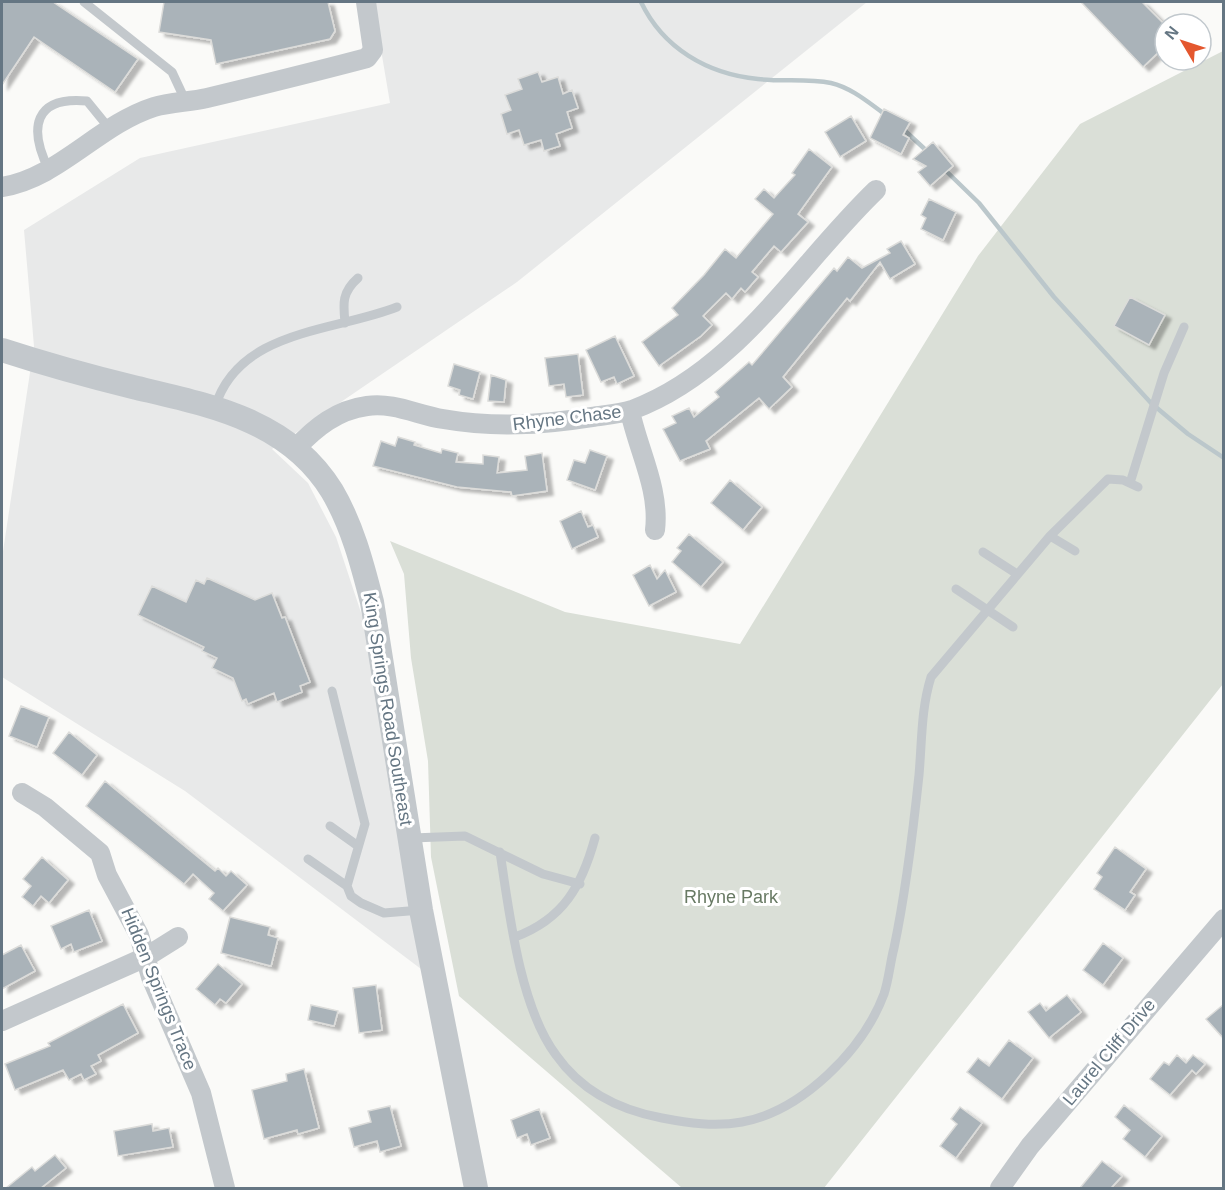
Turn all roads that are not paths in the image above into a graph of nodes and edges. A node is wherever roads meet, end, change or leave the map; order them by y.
1 (84, 2) edge
2 (366, 2) edge
3 (186, 102) junction
4 (109, 128) junction
5 (49, 170) junction
6 (2, 187) edge
7 (876, 190) dead end
8 (358, 278) dead end
9 (397, 307) dead end
10 (345, 323) junction
11 (1184, 327) dead end
12 (2, 350) edge
13 (215, 406) junction
14 (630, 411) junction
15 (295, 448) junction
16 (655, 530) dead end
17 (1050, 536) junction
18 (1075, 551) dead end
19 (983, 552) dead end
20 (1017, 574) junction
21 (956, 589) dead end
22 (987, 611) junction
23 (1013, 627) dead end
24 (332, 691) dead end
25 (22, 793) dead end
26 (330, 826) dead end
27 (410, 838) junction
28 (595, 838) dead end
29 (358, 846) junction
30 (500, 852) junction
31 (309, 859) dead end
32 (580, 884) junction
33 (347, 886) junction
34 (421, 910) junction
35 (1224, 919) edge
36 (178, 938) dead end
37 (515, 938) junction
38 (146, 957) junction
39 (2, 1021) edge
40 (225, 1188) edge
41 (476, 1188) edge
42 (999, 1188) edge

1 - 3 lane
2 - 3 street
3 - 4 street
4 - 5 street
4 - 5 lane
5 - 6 street
7 - 14 street, Rhyne Chase
8 - 10 lane
9 - 10 lane
10 - 13 lane
11 - 17 lane
12 - 13 street, King Springs Road Southeast
13 - 15 street, King Springs Road Southeast
14 - 15 street, Rhyne Chase
14 - 16 street
15 - 27 street, King Springs Road Southeast
17 - 18 lane
17 - 20 lane
19 - 20 lane
20 - 22 lane
21 - 22 lane
22 - 23 lane
22 - 37 lane
24 - 29 lane
25 - 38 street, Hidden Springs Trace
26 - 29 lane
27 - 30 lane
27 - 34 street, King Springs Road Southeast
28 - 32 lane
29 - 33 lane
30 - 32 lane
30 - 37 lane
31 - 33 lane
32 - 37 lane
33 - 34 lane
34 - 41 street, King Springs Road Southeast
35 - 42 street, Laurel Cliff Drive
36 - 38 street
38 - 39 street
38 - 40 street, Hidden Springs Trace

